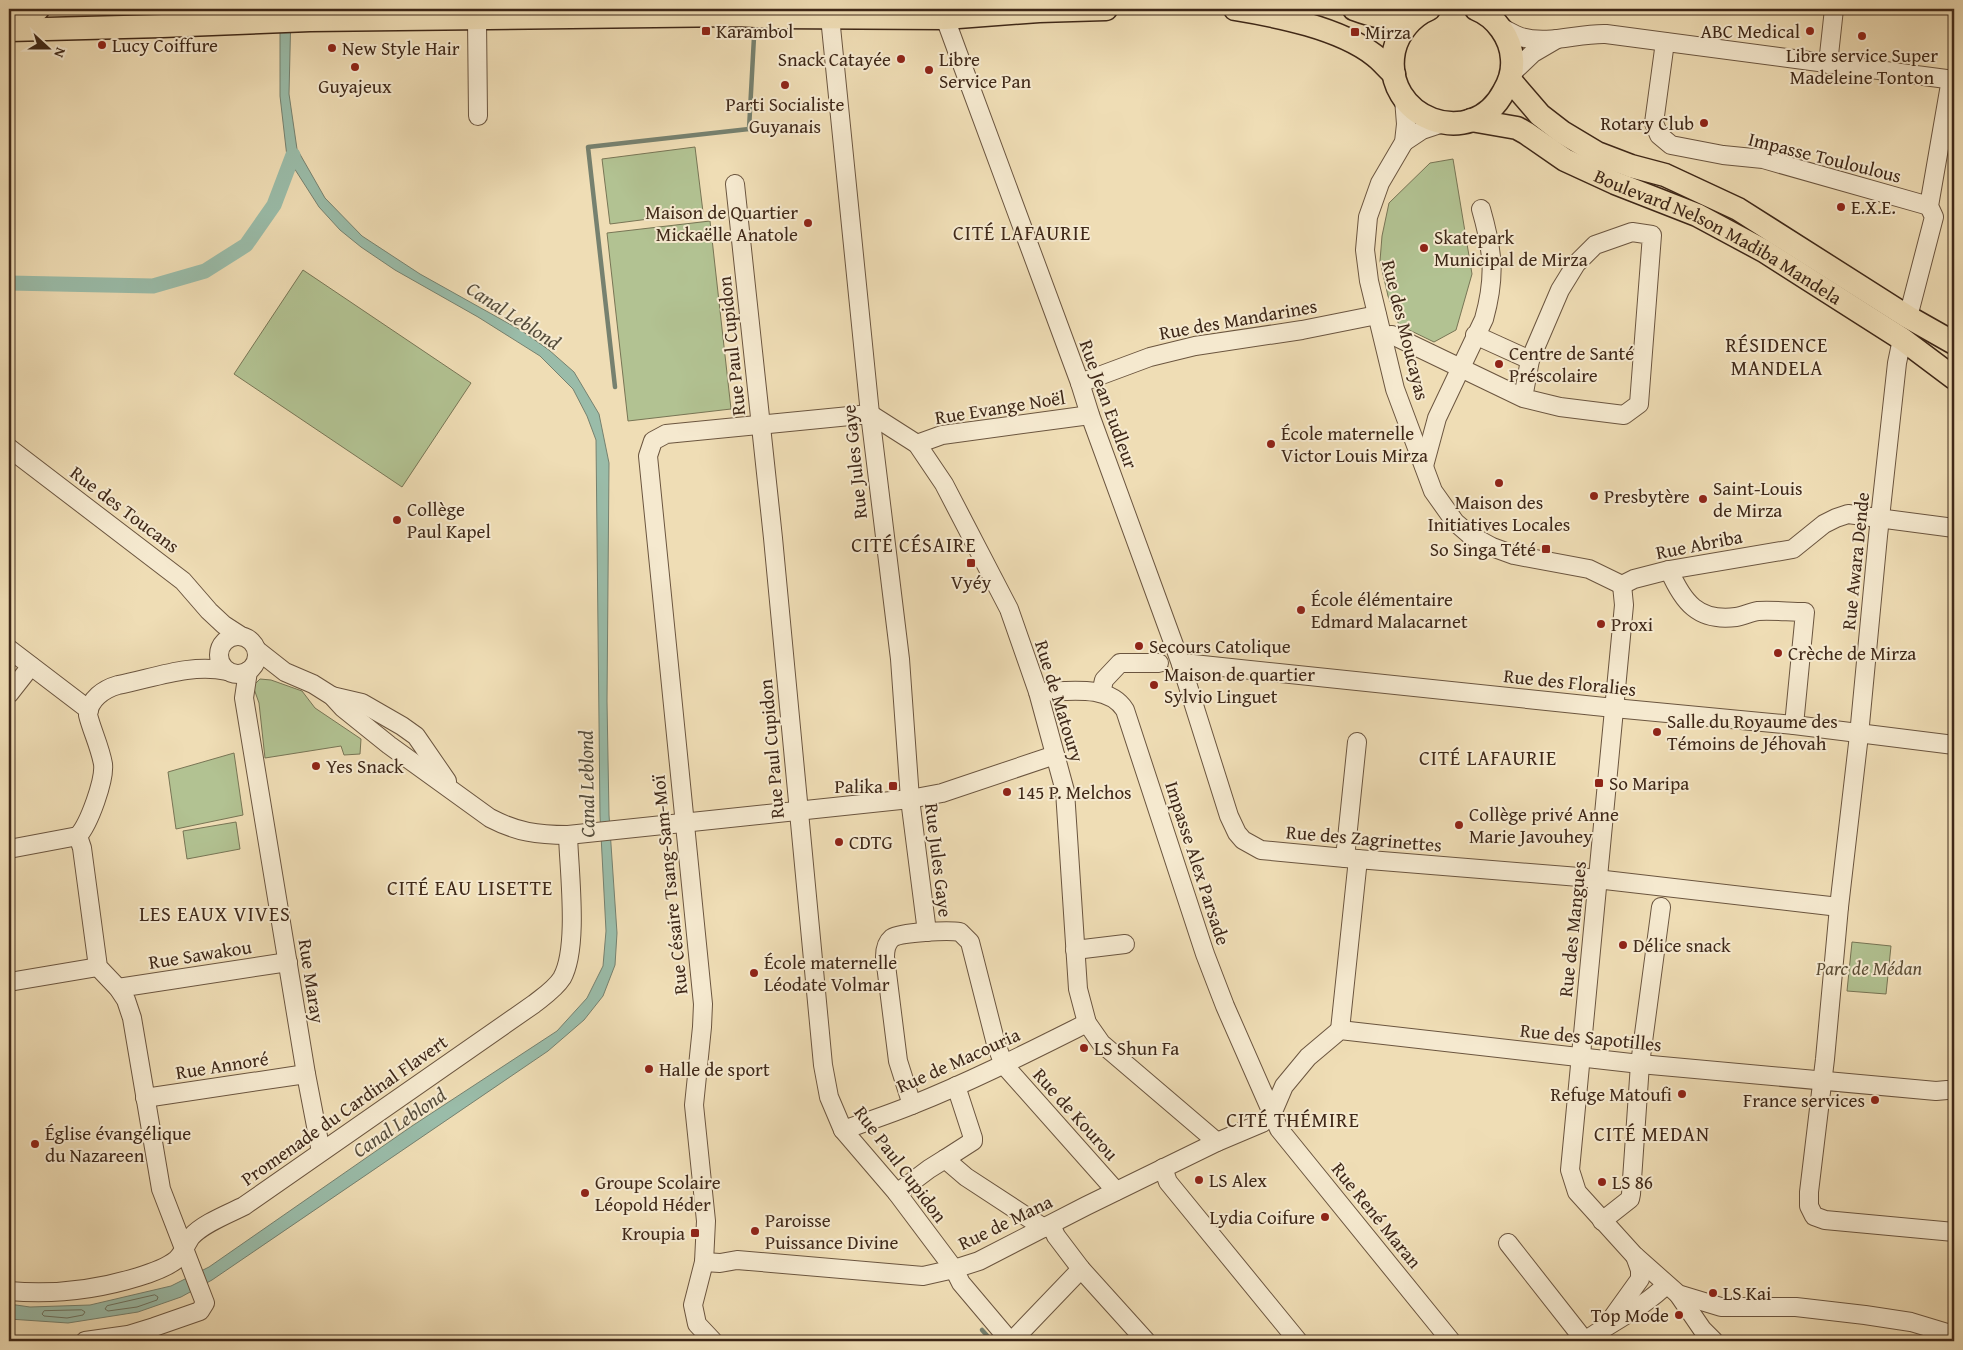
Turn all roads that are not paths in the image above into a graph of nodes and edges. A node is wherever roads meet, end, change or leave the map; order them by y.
1 (9, 9) edge
2 (38, 9) edge
3 (1106, 9) edge
4 (1235, 9) edge
5 (1354, 9) edge
6 (1834, 9) edge
7 (945, 13) edge
8 (1421, 14) edge
9 (1488, 15) edge
10 (830, 17) junction
11 (477, 19) junction
12 (9, 30) edge
13 (1557, 39) junction
14 (1665, 42) junction
15 (1828, 64) junction
16 (1394, 74) junction
17 (1511, 77) junction
18 (1953, 79) edge
19 (1404, 99) junction
20 (478, 116) dead end
21 (1472, 120) junction
22 (1443, 123) junction
23 (1404, 142) junction
24 (735, 184) dead end
25 (1929, 206) junction
26 (1481, 209) dead end
27 (1377, 315) junction
28 (1908, 317) junction
29 (1475, 335) junction
30 (1383, 336) junction
31 (1902, 339) junction
32 (1954, 343) edge
33 (1530, 360) junction
34 (1460, 368) junction
35 (1954, 378) edge
36 (1080, 383) junction
37 (1523, 398) junction
38 (870, 414) junction
39 (1090, 415) junction
40 (760, 425) junction
41 (917, 444) junction
42 (9, 448) edge
43 (1424, 466) junction
44 (1880, 518) junction
45 (1954, 528) edge
46 (1669, 570) junction
47 (1622, 585) junction
48 (209, 611) junction
49 (241, 636) junction
50 (9, 649) edge
51 (257, 650) junction
52 (1159, 663) dead end
53 (233, 664) junction
54 (1181, 664) junction
55 (31, 666) junction
56 (285, 672) junction
57 (1038, 692) junction
58 (1101, 693) junction
59 (9, 694) edge
60 (1614, 708) junction
61 (89, 710) junction
62 (1794, 726) junction
63 (1859, 735) junction
64 (1357, 742) dead end
65 (1954, 745) edge
66 (1055, 755) junction
67 (910, 799) junction
68 (798, 809) junction
69 (1228, 816) joint
70 (685, 822) junction
71 (576, 834) junction
72 (78, 836) junction
73 (9, 849) edge
74 (1352, 859) junction
75 (1598, 880) junction
76 (1839, 906) junction
77 (1661, 908) dead end
78 (927, 932) junction
79 (1125, 944) dead end
80 (1075, 950) junction
81 (288, 962) junction
82 (98, 967) junction
83 (9, 982) edge
84 (118, 988) junction
85 (1087, 1024) junction
86 (1340, 1030) junction
87 (1579, 1057) junction
88 (1640, 1064) junction
89 (1004, 1065) junction
90 (306, 1074) junction
91 (1823, 1080) junction
92 (956, 1086) junction
93 (1947, 1090) dead end
94 (145, 1098) junction
95 (912, 1105) junction
96 (1272, 1114) junction
97 (843, 1130) junction
98 (1216, 1142) junction
99 (321, 1152) junction
100 (945, 1159) junction
101 (1163, 1168) junction
102 (1116, 1191) junction
103 (897, 1193) junction
104 (1602, 1220) junction
105 (1047, 1227) junction
106 (1954, 1232) edge
107 (1508, 1243) dead end
108 (187, 1255) junction
109 (1634, 1255) junction
110 (704, 1262) junction
111 (1081, 1268) junction
112 (954, 1269) junction
113 (1672, 1290) junction
114 (9, 1291) edge
115 (1721, 1307) junction
116 (1606, 1326) junction
117 (1954, 1334) edge
118 (1708, 1335) edge
119 (85, 1341) edge
120 (713, 1341) edge
121 (1011, 1341) edge
122 (1146, 1341) edge
123 (1298, 1341) edge
124 (1451, 1341) edge
125 (1585, 1341) edge

1 - 2 main road
3 - 7 main road
4 - 16 main road
5 - 8 main road
6 - 15 street
7 - 10 main road
7 - 36 street, Rue Jean Eudleur
8 - 16 main road
9 - 13 street
9 - 17 main road
10 - 11 main road
10 - 38 street, Rue Jules Gaye
11 - 12 main road
11 - 20 street
13 - 14 street
13 - 17 street
14 - 15 street
14 - 25 street, Impasse Touloulous
15 - 18 street
16 - 19 main road
17 - 21 main road
17 - 28 main road, Boulevard Nelson Madiba Mandela
18 - 25 street
19 - 22 main road
19 - 23 street, Rue des Moucayas
21 - 22 main road
21 - 31 main road, Boulevard Nelson Madiba Mandela
22 - 23 street, Rue des Moucayas
23 - 27 street, Rue des Moucayas
24 - 40 street, Rue Paul Cupidon
25 - 28 street
26 - 29 street
27 - 30 street, Rue des Moucayas
27 - 36 street, Rue des Mandarines
28 - 32 main road, Boulevard Nelson Madiba Mandela
29 - 33 street
29 - 34 street
30 - 34 street
30 - 43 street, Rue des Moucayas
31 - 35 main road, Boulevard Nelson Madiba Mandela
31 - 44 street, Rue Awara Dende
33 - 37 street
33 - 37 street
34 - 37 street
34 - 43 street
36 - 39 street, Rue Jean Eudleur
38 - 40 street
38 - 41 street, Rue de Matoury
38 - 67 street, Rue Jules Gaye
39 - 41 street, Rue Evange Noël
39 - 54 street, Rue Jean Eudleur
40 - 68 street, Rue Paul Cupidon
40 - 70 street, Rue Césaire Tsang-Sam-Moï
41 - 57 street, Rue de Matoury
42 - 48 street, Rue des Toucans
43 - 47 street, Rue des Moucayas
44 - 45 street, Rue Abriba
44 - 46 street, Rue Abriba
44 - 63 street, Rue Awara Dende
46 - 47 street, Rue Abriba
46 - 62 street
47 - 60 street, Rue des Mangues
48 - 49 street, Rue des Toucans
48 - 53 street, Rue des Toucans
49 - 51 street, Rue des Toucans
49 - 53 street
50 - 55 street
51 - 53 street
51 - 56 street
52 - 58 street
53 - 56 street
53 - 61 street
53 - 81 street, Rue Maray
54 - 60 street, Rue des Floralies
54 - 69 street, Rue Jean Eudleur
55 - 59 street
55 - 61 street
56 - 71 street
57 - 58 street, Impasse Alex Parsade
57 - 66 street, Rue de Matoury
58 - 96 street, Impasse Alex Parsade
60 - 62 street, Rue des Floralies
60 - 75 street, Rue des Mangues
61 - 72 street
62 - 63 street, Rue des Floralies
63 - 65 street, Rue des Floralies
63 - 76 street, Rue Awara Dende
64 - 74 street
66 - 67 street
66 - 80 street, Rue de Matoury
67 - 68 street
67 - 78 street, Rue Jules Gaye
68 - 70 street
68 - 97 street, Rue Paul Cupidon
69 - 74 street, Rue des Zagrinettes
70 - 71 street
70 - 110 street, Rue Césaire Tsang-Sam-Moï
71 - 99 street, Promenade du Cardinal Flavert
72 - 73 street
72 - 82 street
74 - 75 street, Rue des Zagrinettes
74 - 86 street
75 - 76 street, Rue des Zagrinettes
75 - 87 street, Rue des Mangues
76 - 91 street, Rue Awara Dende
77 - 88 street
78 - 89 street
78 - 95 street
79 - 80 street
80 - 85 street, Rue de Matoury
81 - 84 street, Rue Sawakou
81 - 90 street, Rue Maray
82 - 83 street
82 - 84 street
84 - 94 street
85 - 89 street, Rue de Macouria
85 - 98 street, Rue de Matoury
86 - 87 street, Rue des Sapotilles
86 - 96 street
87 - 88 street, Rue des Sapotilles
87 - 104 street, Rue des Mangues
88 - 91 street, Rue des Sapotilles
88 - 104 street
89 - 92 street, Rue de Macouria
89 - 102 street, Rue de Kourou
90 - 94 street, Rue Annoré
90 - 99 street, Rue Maray
91 - 93 street, Rue des Sapotilles
91 - 106 street, Rue Awara Dende
92 - 95 street, Rue de Macouria
92 - 100 street
94 - 108 street
95 - 97 street, Rue de Macouria
96 - 98 street, Rue de Mana
96 - 124 street, Rue René Maran
97 - 103 street, Rue Paul Cupidon
98 - 101 street, Rue de Mana
99 - 108 street, Promenade du Cardinal Flavert
100 - 103 street
100 - 105 street
101 - 102 street, Rue de Mana
101 - 123 street
102 - 105 street, Rue de Mana
103 - 112 street, Rue Paul Cupidon
104 - 109 street, Rue des Mangues
105 - 111 street
105 - 112 street, Rue de Mana
107 - 125 street
108 - 114 street, Promenade du Cardinal Flavert
108 - 119 street
109 - 113 street, Rue des Mangues
109 - 116 street
110 - 112 street, Rue de Mana
110 - 120 street, Rue Césaire Tsang-Sam-Moï
111 - 121 street
111 - 122 street
112 - 121 street, Rue Paul Cupidon
113 - 115 street
113 - 116 street
113 - 118 street
115 - 117 street
115 - 118 street
116 - 125 street

